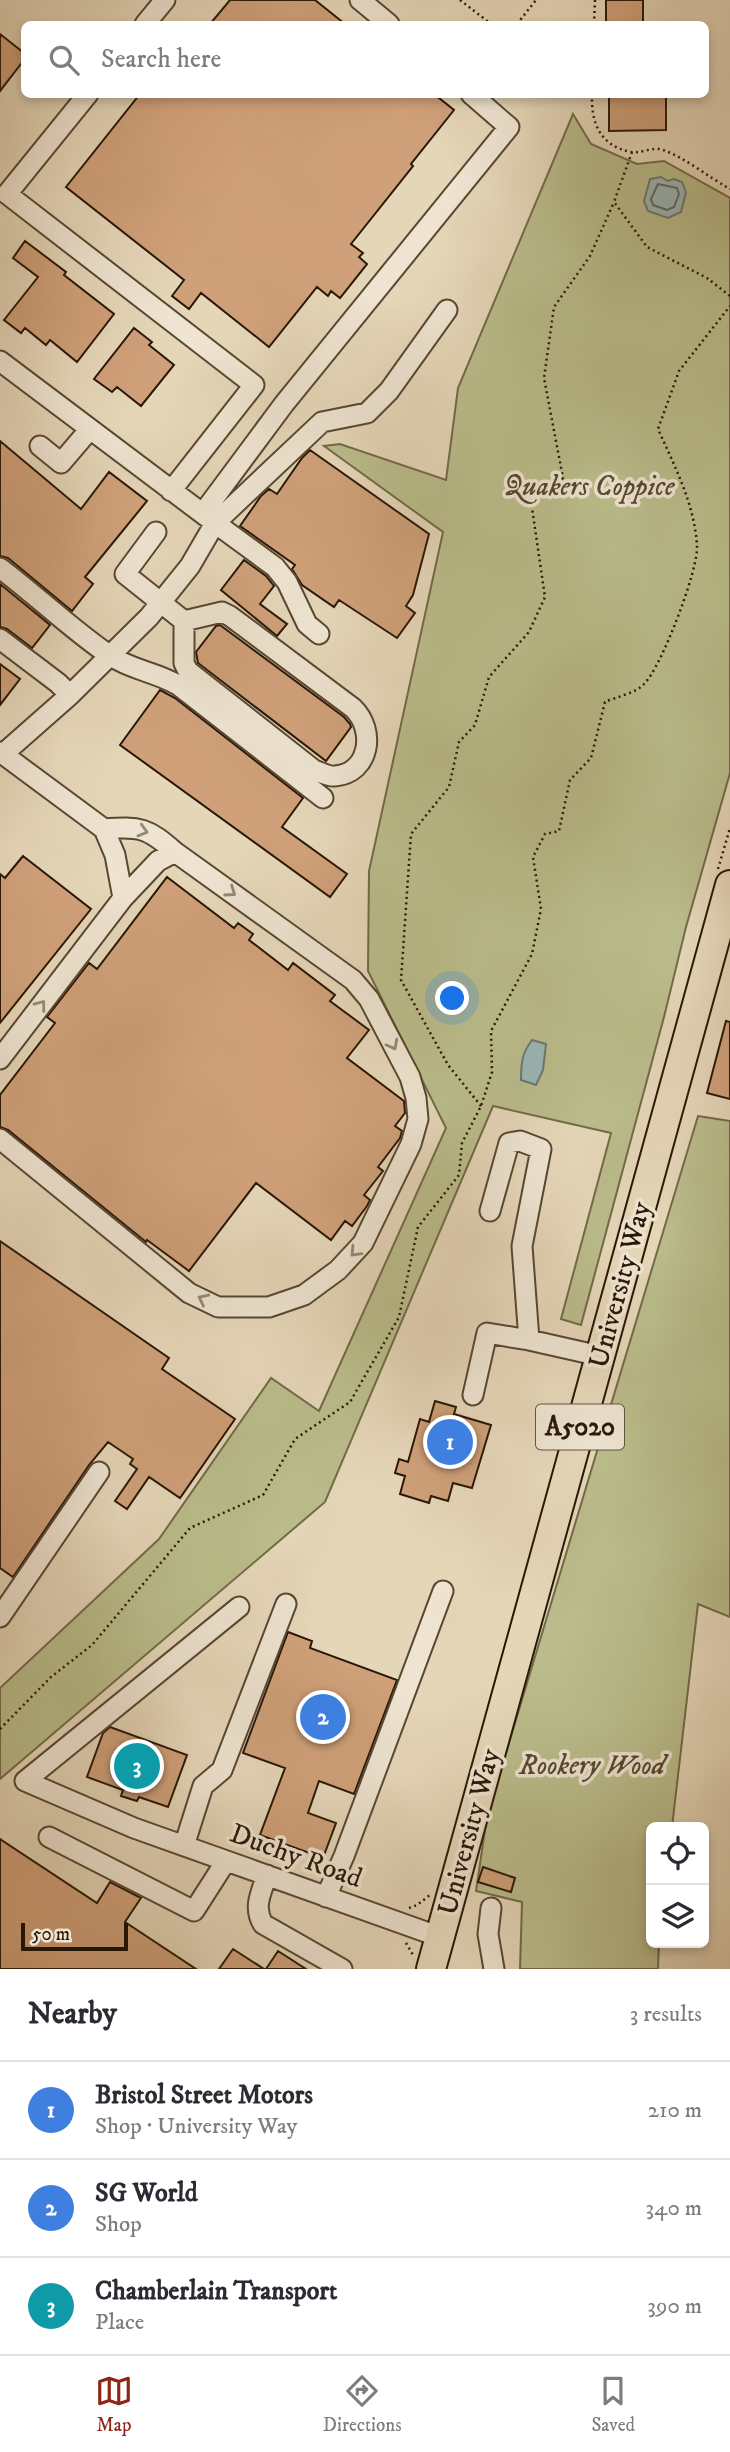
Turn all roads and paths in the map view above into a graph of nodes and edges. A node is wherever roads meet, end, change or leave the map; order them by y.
1 (165, 0) edge
2 (360, 0) edge
3 (460, 0) edge
4 (536, 0) edge
5 (595, 0) edge
6 (148, 21) edge
7 (385, 21) edge
8 (487, 21) edge
9 (519, 21) edge
10 (594, 21) edge
11 (85, 98) edge
12 (476, 98) edge
13 (592, 98) edge
14 (632, 152) junction
15 (730, 189) edge
16 (614, 202) junction
17 (730, 296) edge
18 (730, 306) edge
19 (447, 310) dead end
20 (0, 361) edge
21 (90, 429) junction
22 (40, 446) dead end
23 (171, 491) junction
24 (209, 518) junction
25 (156, 532) dead end
26 (0, 568) edge
27 (162, 603) junction
28 (184, 621) junction
29 (319, 634) dead end
30 (0, 639) edge
31 (110, 656) junction
32 (70, 695) junction
33 (1, 753) edge
34 (323, 797) dead end
35 (104, 830) junction
36 (175, 852) junction
37 (729, 894) edge
38 (122, 898) junction
39 (0, 1059) edge
40 (481, 1106) junction
41 (0, 1139) edge
42 (490, 1211) dead end
43 (529, 1340) junction
44 (600, 1356) junction
45 (473, 1395) dead end
46 (99, 1472) dead end
47 (443, 1591) dead end
48 (286, 1604) dead end
49 (239, 1607) dead end
50 (0, 1617) edge
51 (0, 1729) edge
52 (49, 1837) dead end
53 (184, 1846) junction
54 (226, 1861) junction
55 (267, 1875) junction
56 (326, 1897) junction
57 (491, 1908) dead end
58 (440, 1937) junction
59 (342, 1969) edge
60 (430, 1969) edge
61 (494, 1969) edge

1 - 6 street
2 - 7 street
3 - 8 path
4 - 9 path
5 - 10 path
11 - 23 street
12 - 24 street
13 - 14 path
14 - 15 path
14 - 16 path
16 - 17 path
16 - 40 path
18 - 40 path
19 - 24 street
20 - 21 street
21 - 22 street
21 - 23 street
23 - 24 street
24 - 27 street
24 - 29 street
25 - 27 street
26 - 31 street
27 - 28 street
27 - 31 street
28 - 28 street
30 - 32 street
31 - 32 street
31 - 34 street
32 - 33 street
33 - 35 street
35 -> 36 street
35 - 38 street
36 - 38 street
36 -> 41 street
37 - 44 highway, University Way / A5020
39 -> 38 street
40 - 51 path
42 - 43 street
43 - 44 street
43 - 45 street
44 - 58 highway, University Way / A5020
46 - 50 street
47 - 56 street
48 - 53 street
49 - 53 street, Duchy Road
52 - 54 street
53 - 54 street, Duchy Road
54 - 55 street, Duchy Road
55 - 56 street, Duchy Road
55 - 59 street
56 - 58 street, Duchy Road
57 - 61 street
58 - 60 highway, University Way / A5020

